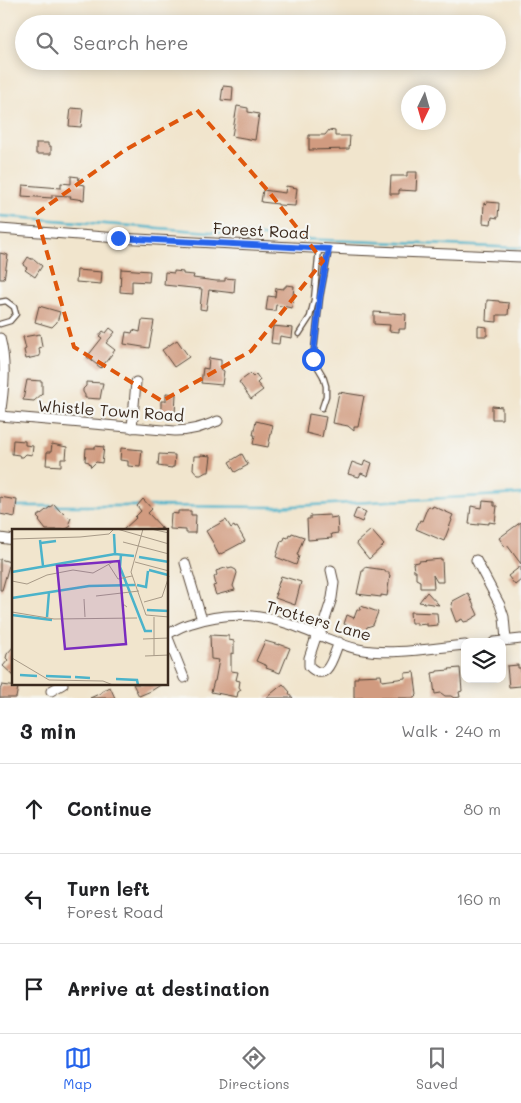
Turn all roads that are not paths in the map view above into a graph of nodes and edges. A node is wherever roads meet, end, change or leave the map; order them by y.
1 (0, 229) edge
2 (319, 248) junction
3 (329, 249) junction
4 (521, 257) edge
5 (0, 302) edge
6 (0, 324) edge
7 (299, 334) dead end
8 (0, 338) edge
9 (136, 382) dead end
10 (322, 408) dead end
11 (0, 416) edge
12 (218, 420) dead end
13 (132, 428) junction
14 (476, 560) dead end
15 (185, 563) dead end
16 (332, 570) dead end
17 (202, 620) junction
18 (169, 634) edge
19 (318, 635) junction
20 (506, 638) edge
21 (521, 639) edge
22 (169, 640) edge
23 (506, 640) edge
24 (339, 642) junction
25 (461, 645) edge
26 (184, 678) dead end
27 (60, 686) edge
28 (51, 691) dead end

1 - 2 street, Forest Road
2 - 3 street, Forest Road
2 - 7 lane
3 - 4 street, Forest Road
3 - 10 lane
5 - 6 lane
8 - 11 street
9 - 13 street
11 - 13 street, Whistle Town Road
12 - 13 street, Whistle Town Road
14 - 20 street
15 - 17 street
16 - 19 street
17 - 18 street, Trotters Lane
17 - 19 street, Trotters Lane
19 - 24 street, Trotters Lane
19 - 24 street
21 - 23 street
22 - 26 street
24 - 25 street, Trotters Lane
27 - 28 street

